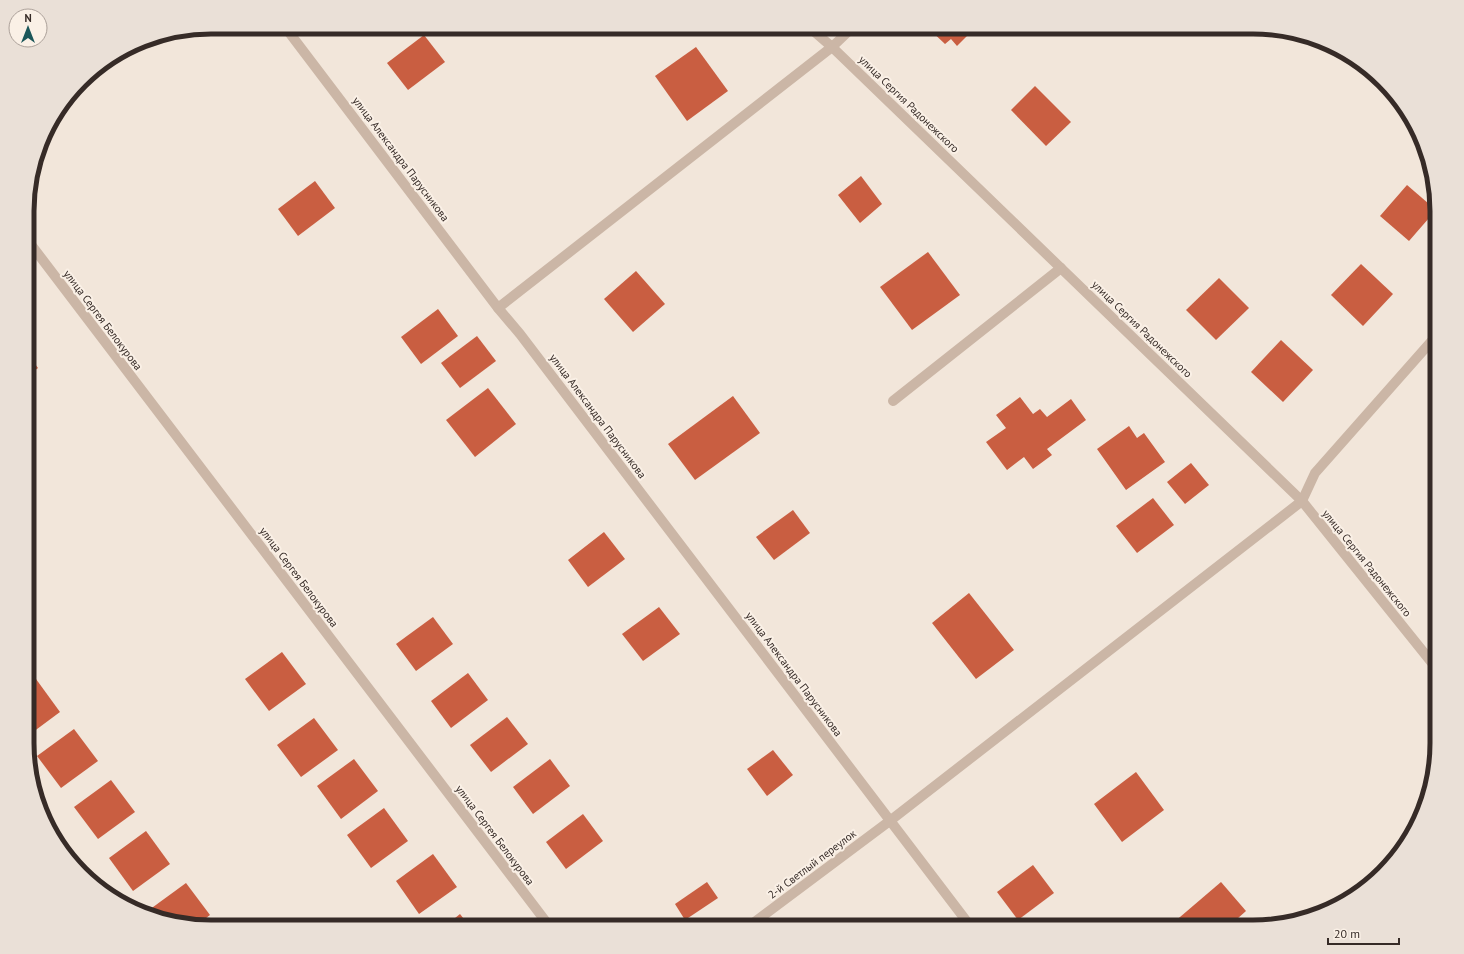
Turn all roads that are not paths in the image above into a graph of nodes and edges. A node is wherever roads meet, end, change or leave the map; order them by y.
1 (290, 34) edge
2 (817, 34) edge
3 (846, 34) edge
4 (832, 47) junction
5 (34, 250) edge
6 (1061, 268) junction
7 (498, 308) junction
8 (1430, 343) edge
9 (893, 401) dead end
10 (1302, 501) junction
11 (1430, 659) edge
12 (891, 820) junction
13 (545, 920) edge
14 (757, 920) edge
15 (966, 920) edge

1 - 7 street, улица Александра Парусникова
2 - 4 street, улица Сергия Радонежского
3 - 4 street
4 - 6 street, улица Сергия Радонежского
4 - 7 street
5 - 13 street, улица Сергея Белокурова
6 - 9 street
6 - 10 street, улица Сергия Радонежского
7 - 12 street, улица Александра Парусникова
8 - 10 street
10 - 11 street, улица Сергия Радонежского
10 - 12 street, 2-й Светлый переулок
12 - 14 street, 2-й Светлый переулок
12 - 15 street

